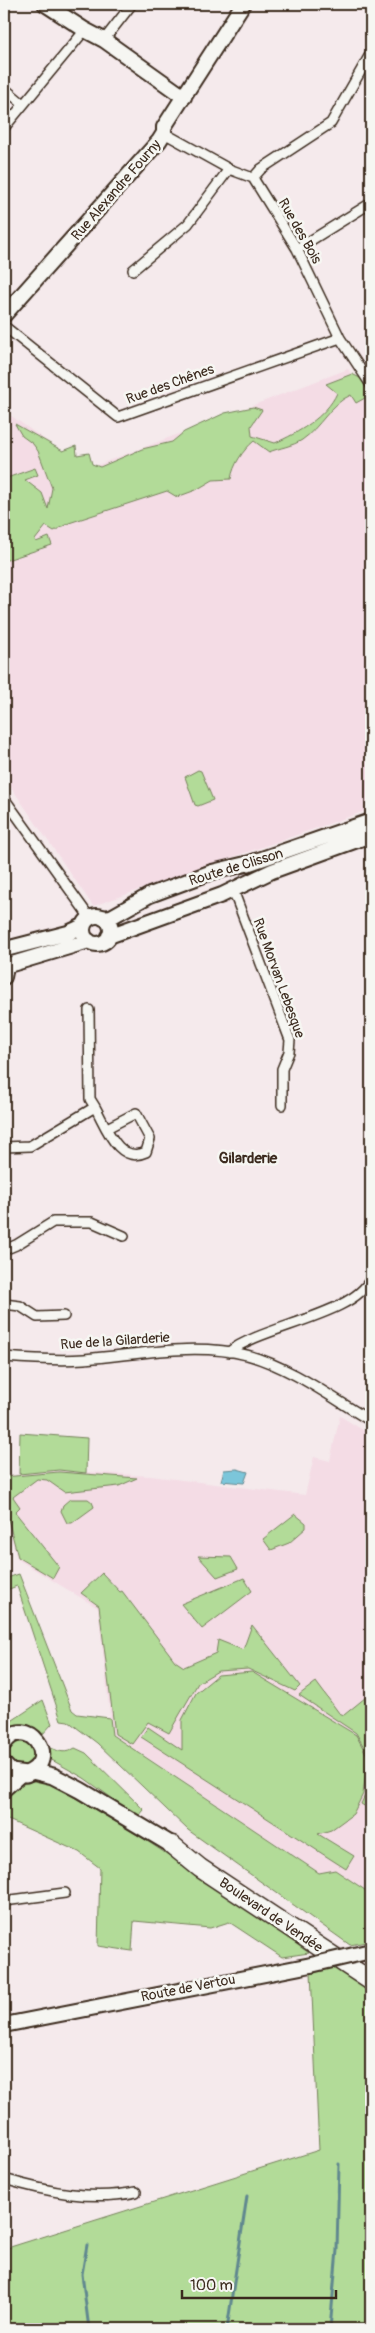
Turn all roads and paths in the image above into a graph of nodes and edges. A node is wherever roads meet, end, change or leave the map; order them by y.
1 (46, 4) edge
2 (132, 4) edge
3 (243, 4) edge
4 (85, 30) junction
5 (104, 40) junction
6 (371, 53) edge
7 (4, 88) edge
8 (184, 97) junction
9 (23, 104) junction
10 (4, 128) edge
11 (164, 133) junction
12 (229, 169) junction
13 (253, 178) junction
14 (371, 202) edge
15 (296, 249) junction
16 (134, 270) dead end
17 (4, 315) edge
18 (4, 326) edge
19 (340, 338) junction
20 (371, 385) edge
21 (4, 798) edge
22 (371, 820) edge
23 (371, 835) edge
24 (233, 890) junction
25 (92, 921) junction
26 (109, 936) junction
27 (89, 941) junction
28 (5, 949) edge
29 (6, 971) edge
30 (89, 1010) dead end
31 (282, 1105) dead end
32 (95, 1107) junction
33 (107, 1128) junction
34 (4, 1147) edge
35 (124, 1236) dead end
36 (4, 1250) edge
37 (371, 1280) edge
38 (4, 1304) edge
39 (64, 1316) dead end
40 (229, 1352) junction
41 (4, 1356) edge
42 (371, 1420) edge
43 (4, 1742) edge
44 (41, 1756) junction
45 (4, 1765) edge
46 (26, 1772) junction
47 (4, 1788) edge
48 (80, 1790) junction
49 (172, 1845) junction
50 (65, 1893) dead end
51 (4, 1900) edge
52 (371, 1951) edge
53 (371, 1969) edge
54 (371, 1981) edge
55 (4, 2025) edge
56 (4, 2179) edge
57 (136, 2192) dead end

1 - 4 main road
2 - 5 street
3 - 8 main road, Rue Alexandre Fourny
4 - 5 main road
4 - 9 street
5 - 8 main road
6 - 13 street
7 - 9 street
8 - 11 main road, Rue Alexandre Fourny
9 - 10 street
11 - 12 street
11 - 17 main road, Rue Alexandre Fourny
12 - 13 street
12 - 16 street
13 - 15 street, Rue des Bois
14 - 15 street
15 - 19 street, Rue des Bois
18 - 19 street, Rue des Chênes
19 - 20 street, Rue des Bois
21 - 25 street
22 - 25 main road, Route de Clisson
23 - 24 main road, Route de Clisson
24 - 26 main road, Route de Clisson
24 - 31 street, Rue Morvan Lebesque
25 - 26 main road
25 - 27 main road
25 - 28 main road, Route de Clisson
26 - 27 main road
27 - 29 main road
28 - 29 main road
30 - 32 street
32 - 33 street
32 - 34 street
33 - 33 street
35 - 36 street
37 - 40 street
38 - 39 street
40 - 41 street, Rue de la Gilarderie
40 - 42 street, Rue de la Gilarderie
43 - 44 main road, Boulevard de Vendée
44 - 46 main road
44 - 48 main road, Boulevard de Vendée
45 - 46 main road, Boulevard de Vendée
46 - 47 main road
46 - 48 main road, Boulevard de Vendée
48 - 49 main road, Boulevard de Vendée
49 - 53 highway, Boulevard de Vendée
49 - 54 highway, Boulevard de Vendée
50 - 51 street
52 - 55 main road, Route de Vertou, bridge
56 - 57 street

